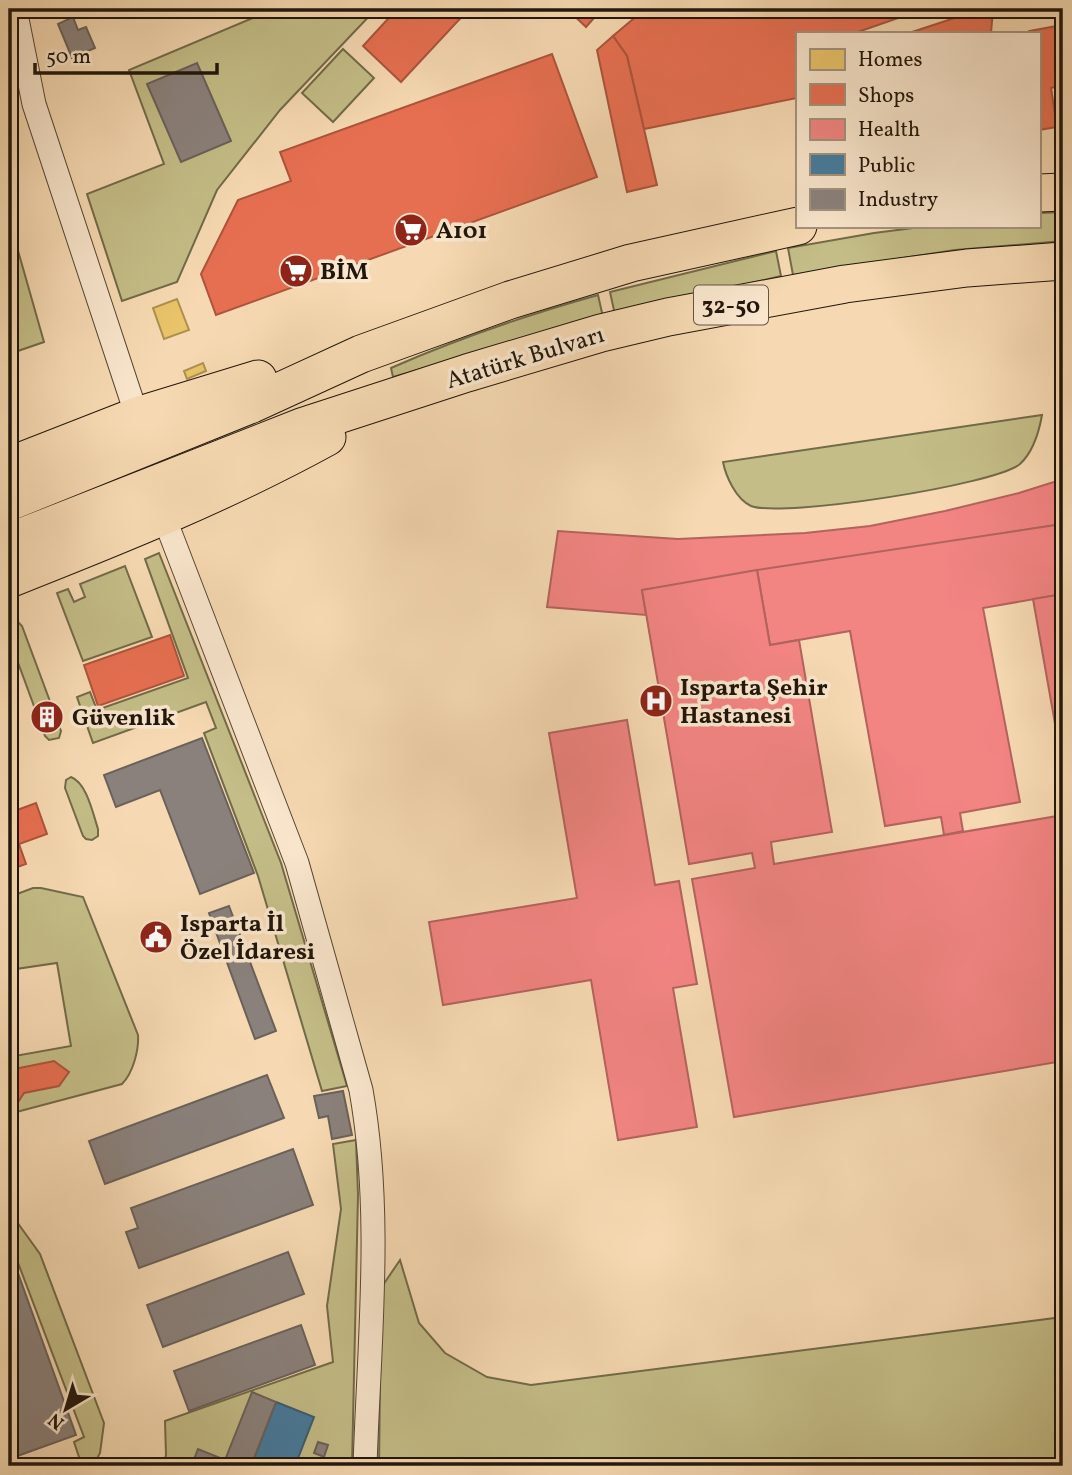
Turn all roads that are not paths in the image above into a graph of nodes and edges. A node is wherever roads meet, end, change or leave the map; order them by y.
1 (15, 9) edge
2 (1063, 192) edge
3 (1040, 194) edge
4 (796, 226) edge
5 (1063, 261) edge
6 (361, 354) junction
7 (408, 393) junction
8 (137, 416) junction
9 (9, 466) edge
10 (9, 502) edge
11 (164, 517) junction
12 (9, 542) edge
13 (9, 579) edge
14 (365, 1466) edge

1 - 8 street
2 - 3 main road
4 - 6 main road, 32-50
5 - 7 main road, Atatürk Bulvarı / 32-50
6 - 8 main road
6 - 10 main road, 32-50
7 - 11 main road
7 - 12 main road, Atatürk Bulvarı / 32-50
8 - 9 main road
11 - 13 main road
11 - 14 street

